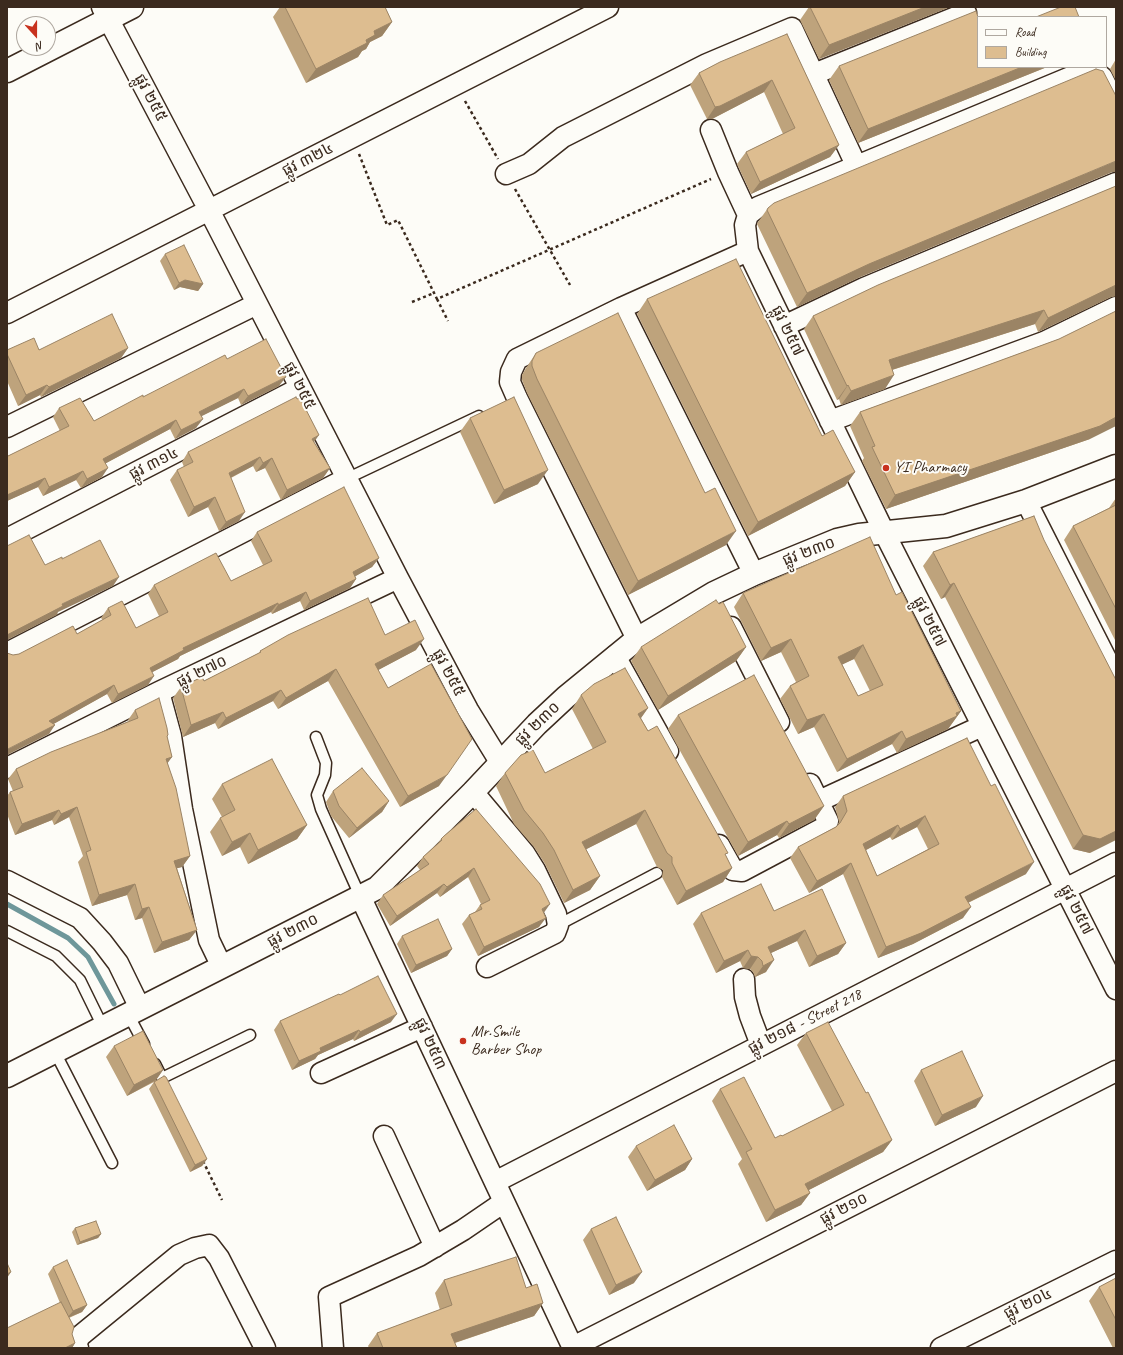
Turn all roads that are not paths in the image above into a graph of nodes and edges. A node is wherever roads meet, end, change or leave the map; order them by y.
1 (132, 7) edge
2 (608, 7) edge
3 (105, 13) edge
4 (966, 14) edge
5 (7, 71) edge
6 (814, 74) junction
7 (1116, 105) edge
8 (711, 130) dead end
9 (856, 165) junction
10 (506, 174) dead end
11 (1116, 183) edge
12 (209, 210) junction
13 (748, 215) junction
14 (748, 251) junction
15 (257, 304) junction
16 (1116, 307) edge
17 (621, 308) junction
18 (7, 313) edge
19 (784, 326) junction
20 (300, 388) junction
21 (488, 411) edge
22 (830, 421) junction
23 (7, 427) edge
24 (1116, 466) edge
25 (346, 479) junction
26 (1026, 501) junction
27 (885, 534) junction
28 (7, 539) edge
29 (754, 574) junction
30 (398, 578) junction
31 (714, 593) junction
32 (637, 639) junction
33 (7, 653) edge
34 (615, 656) junction
35 (1116, 678) edge
36 (158, 692) junction
37 (982, 726) junction
38 (316, 737) dead end
39 (787, 738) edge
40 (500, 762) junction
41 (675, 764) edge
42 (801, 766) edge
43 (7, 768) edge
44 (473, 792) junction
45 (819, 801) junction
46 (709, 826) edge
47 (1116, 863) edge
48 (657, 873) dead end
49 (7, 881) edge
50 (1065, 889) junction
51 (360, 896) junction
52 (558, 925) junction
53 (7, 931) edge
54 (487, 966) dead end
55 (222, 967) junction
56 (744, 979) dead end
57 (1116, 989) edge
58 (134, 1011) junction
59 (103, 1027) junction
60 (422, 1027) junction
61 (250, 1035) dead end
62 (761, 1045) junction
63 (55, 1052) junction
64 (1116, 1071) edge
65 (321, 1073) dead end
66 (7, 1076) edge
67 (384, 1136) dead end
68 (112, 1163) dead end
69 (495, 1182) junction
70 (504, 1202) junction
71 (435, 1247) junction
72 (1116, 1261) edge
73 (78, 1348) edge
74 (265, 1348) edge
75 (333, 1348) edge
76 (573, 1348) edge
77 (941, 1348) edge

1 - 3 street
2 - 12 street, ផ្លូវ ៣២៤
3 - 5 street
3 - 12 street, ផ្លូវ ២៥៥
4 - 6 street
6 - 9 street
6 - 10 street
7 - 9 street
8 - 13 street
9 - 13 street
11 - 19 street
12 - 15 street, ផ្លូវ ២៥៥
12 - 18 street, ផ្លូវ ៣២៤
13 - 14 street, ផ្លូវ ២៥៧
14 - 17 street
14 - 19 street, ផ្លូវ ២៥៧
15 - 20 street, ផ្លូវ ២៥៥
15 - 23 street
16 - 22 street
17 - 29 street
17 - 32 street
19 - 22 street, ផ្លូវ ២៥៧
20 - 25 street, ផ្លូវ ២៥៥
20 - 28 street, ផ្លូវ ៣១៤
21 - 25 lane
22 - 27 street, ផ្លូវ ២៥៧
24 - 26 street, ផ្លូវ ២៣០
25 - 30 street, ផ្លូវ ២៥៥
25 - 33 street
26 - 27 street, ផ្លូវ ២៣០
26 - 35 street
27 - 29 street, ផ្លូវ ២៣០
27 - 37 street, ផ្លូវ ២៥៧
29 - 31 street, ផ្លូវ ២៣០
30 - 36 street, ផ្លូវ ២៧០
30 - 40 street, ផ្លូវ ២៥៥
31 - 32 street, ផ្លូវ ២៣០
31 - 39 street
32 - 34 street, ផ្លូវ ២៣០
34 - 40 street, ផ្លូវ ២៣០
34 - 41 street
36 - 43 street, ផ្លូវ ២៧០
36 - 55 street
37 - 45 street
37 - 50 street, ផ្លូវ ២៥៧
38 - 51 lane, ផ្លូវ ២៥៣
40 - 44 street, ផ្លូវ ២៣០
42 - 45 street
44 - 51 street, ផ្លូវ ២៣០
44 - 52 street
45 - 46 street
47 - 50 street, ផ្លូវ ២១៨ - Street 218
48 - 52 lane
49 - 58 street
50 - 57 street, ផ្លូវ ២៥៧
50 - 62 street, ផ្លូវ ២១៨ - Street 218
51 - 55 street, ផ្លូវ ២៣០
51 - 60 street, ផ្លូវ ២៥៣
52 - 54 street
53 - 59 lane
55 - 58 street, ផ្លូវ ២៣០
56 - 62 street
58 - 59 street, ផ្លូវ ២៣០
58 - 61 lane
59 - 63 street, ផ្លូវ ២៣០
60 - 65 street
60 - 69 street, ផ្លូវ ២៥៣
62 - 69 street, ផ្លូវ ២១៨ - Street 218
63 - 66 street, ផ្លូវ ២៣០
63 - 68 lane
64 - 76 street, ផ្លូវ ២១០
67 - 71 street
69 - 70 street, ផ្លូវ ២៥៣
70 - 71 street
70 - 76 street, ផ្លូវ ២៥៣
71 - 75 street
72 - 77 street, ផ្លូវ ២០៤
73 - 74 street

